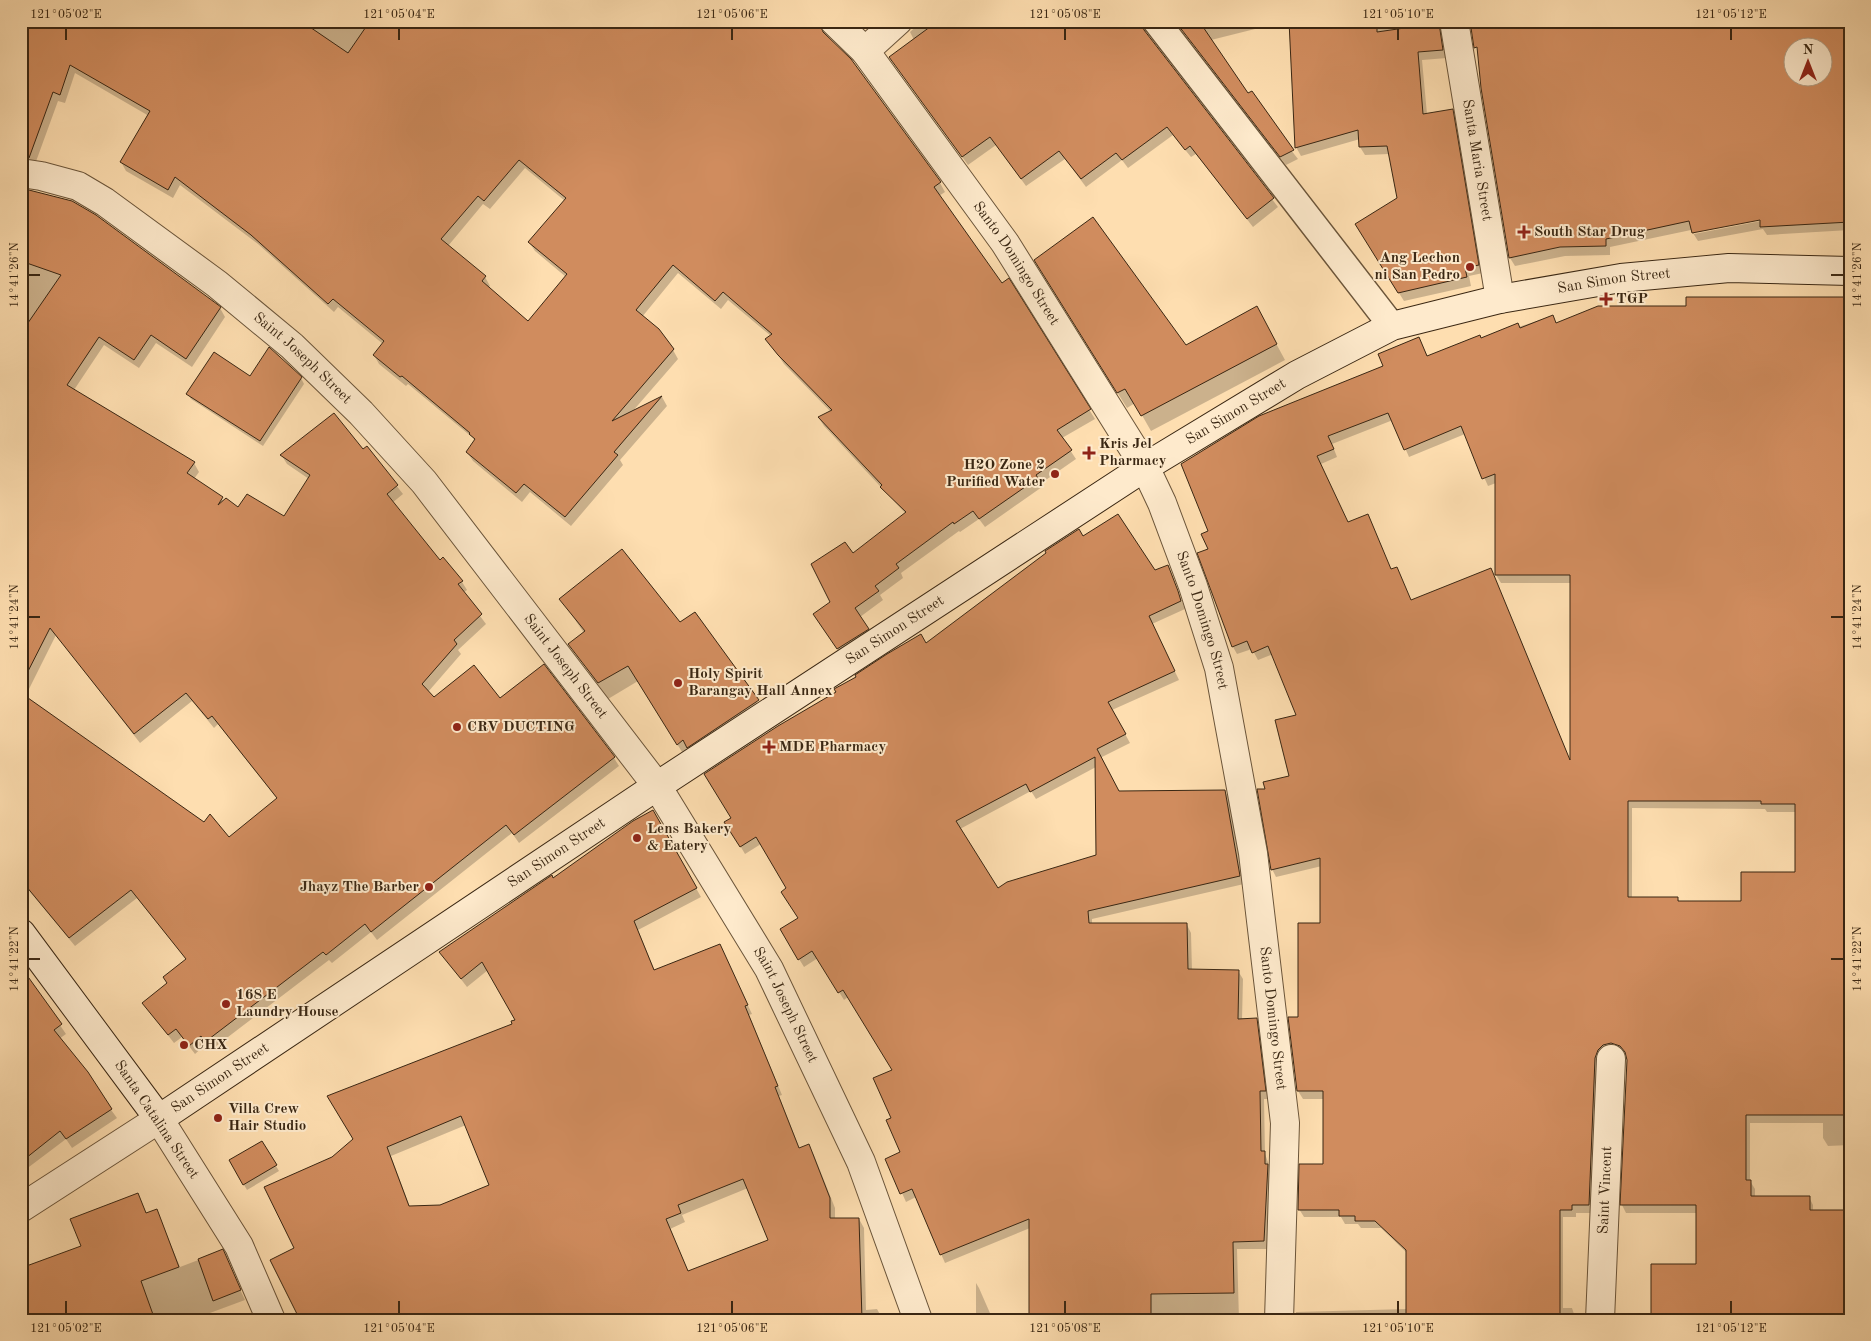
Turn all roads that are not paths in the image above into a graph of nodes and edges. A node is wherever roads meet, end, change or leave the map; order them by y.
1 (834, 21) edge
2 (898, 21) edge
3 (1156, 21) edge
4 (1454, 21) edge
5 (865, 51) junction
6 (21, 173) edge
7 (1850, 270) edge
8 (1500, 299) junction
9 (1392, 326) junction
10 (1145, 467) junction
11 (657, 786) junction
12 (21, 933) edge
13 (1611, 1059) dead end
14 (159, 1119) junction
15 (21, 1208) edge
16 (271, 1320) edge
17 (918, 1320) edge
18 (1279, 1320) edge
19 (1600, 1320) edge

1 - 5 street, Santo Domingo Street
2 - 5 street
3 - 9 street
4 - 8 street, Santa Maria Street
5 - 10 street, Santo Domingo Street
6 - 11 street, Saint Joseph Street
7 - 8 street, San Simon Street
8 - 9 street, San Simon Street
9 - 10 street, San Simon Street
10 - 11 street, San Simon Street
10 - 18 street, Santo Domingo Street
11 - 14 street, San Simon Street
11 - 17 street, Saint Joseph Street
12 - 14 street, Santa Catalina Street
13 - 19 street, Saint Vincent
14 - 15 street, San Simon Street
14 - 16 street, Santa Catalina Street

